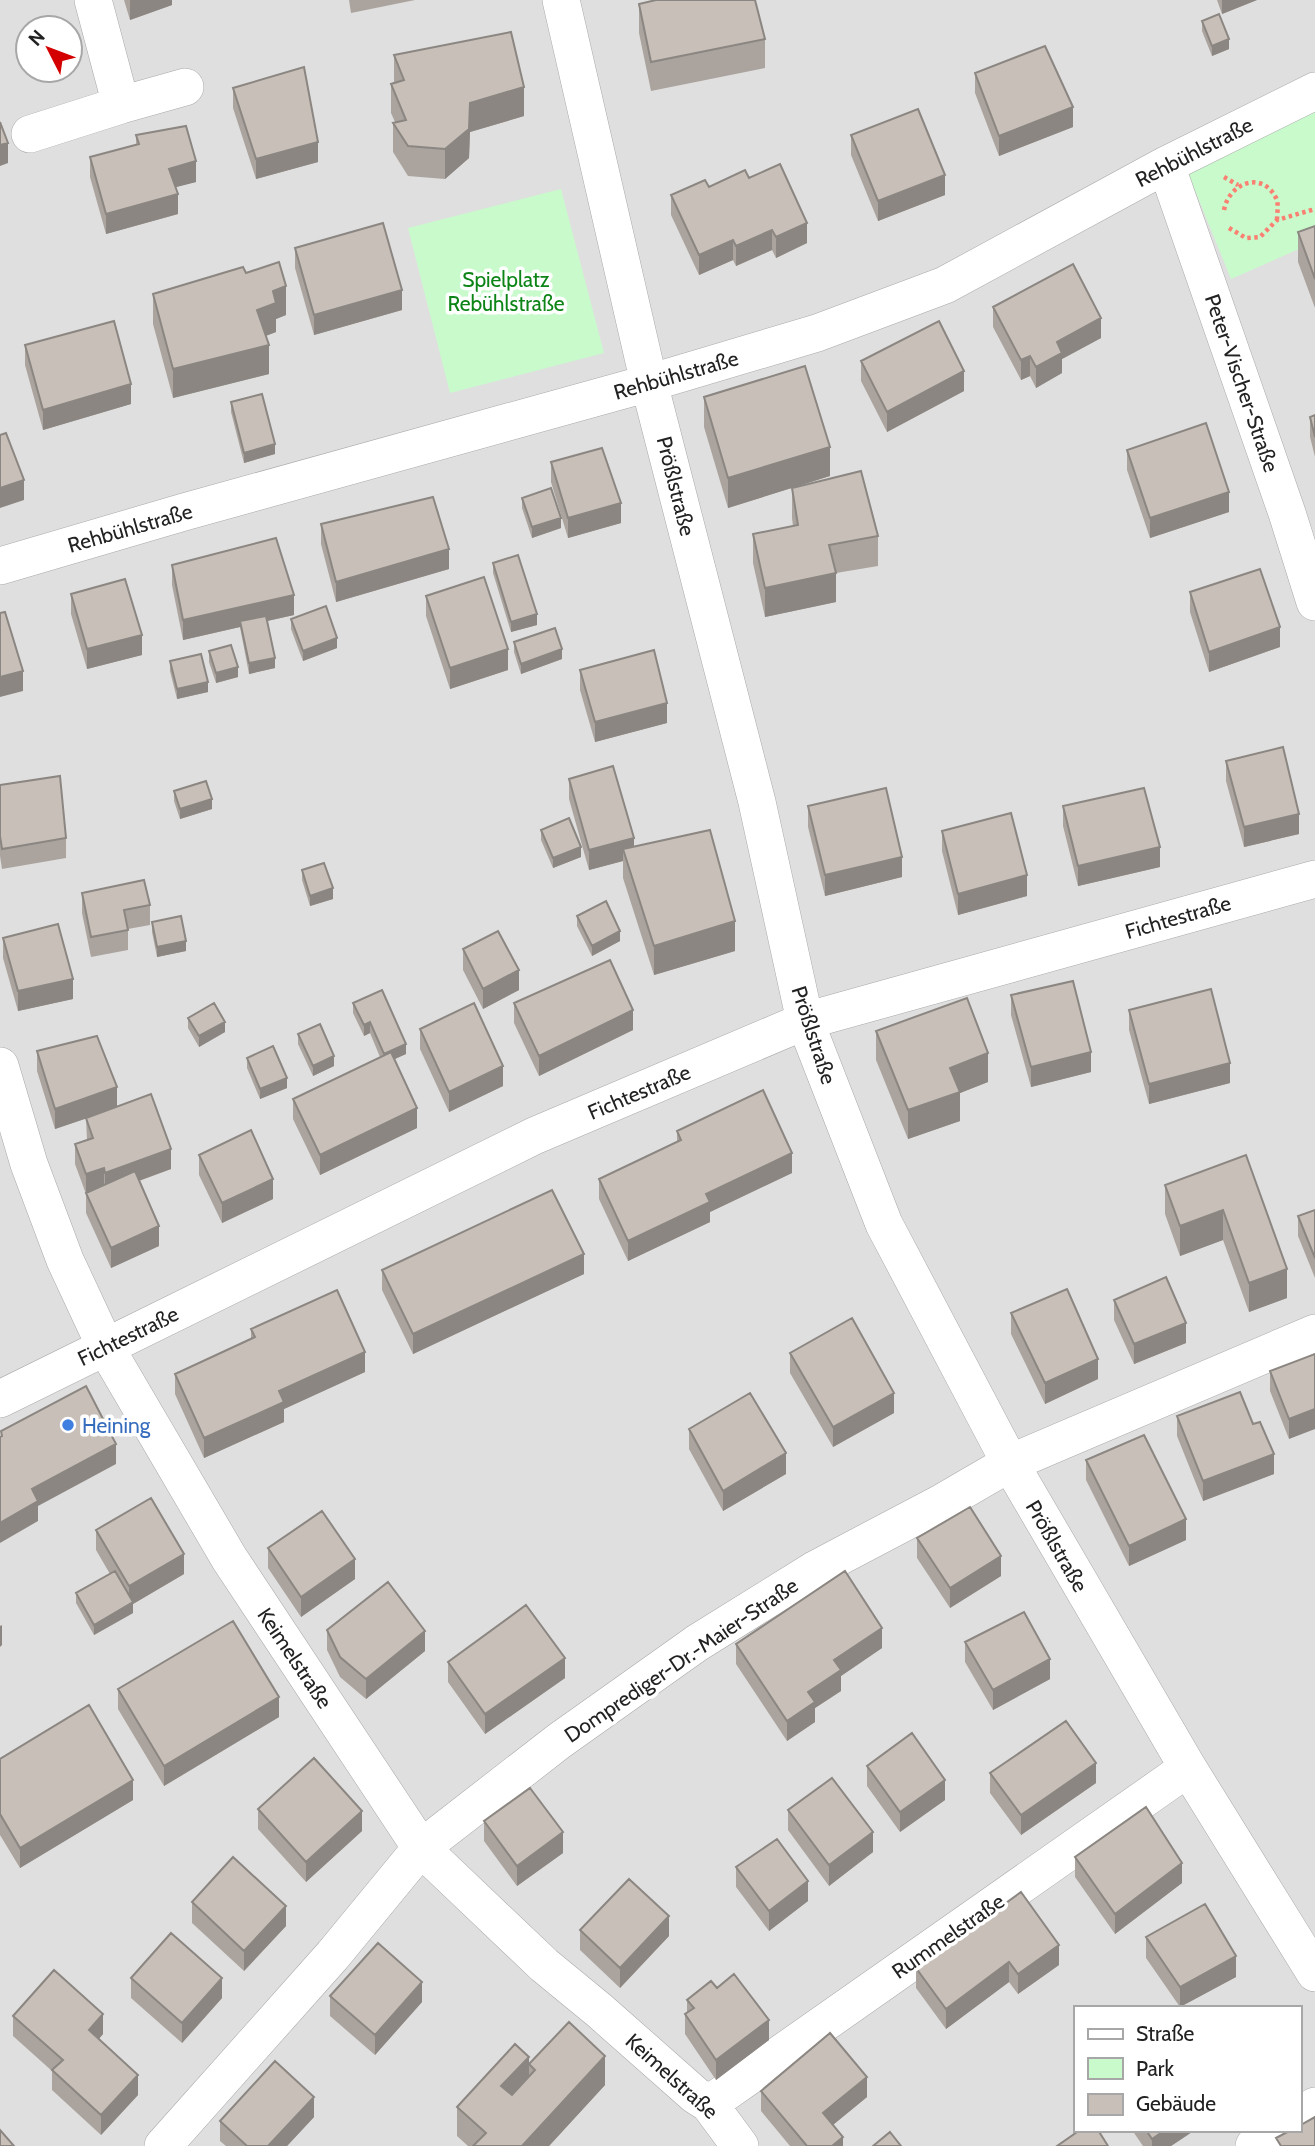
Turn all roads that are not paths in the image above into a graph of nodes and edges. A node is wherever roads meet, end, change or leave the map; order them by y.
1 (93, 0) edge
2 (561, 0) edge
3 (185, 87) dead end
4 (1315, 91) edge
5 (121, 105) junction
6 (30, 134) dead end
7 (1166, 165) junction
8 (649, 383) junction
9 (0, 566) edge
10 (1315, 602) edge
11 (1315, 879) edge
12 (805, 1021) junction
13 (0, 1066) edge
14 (1315, 1333) edge
15 (106, 1348) junction
16 (0, 1399) edge
17 (1010, 1463) junction
18 (1188, 1768) junction
19 (421, 1848) junction
20 (1315, 1973) edge
21 (709, 2104) junction
22 (1275, 2132) edge
23 (163, 2146) edge
24 (740, 2146) edge
25 (1254, 2146) edge

1 - 5 street
2 - 8 street, Prößlstraße
3 - 5 street
4 - 7 street, Rehbühlstraße
5 - 6 street
7 - 8 street, Rehbühlstraße
7 - 10 street, Peter-Vischer-Straße
8 - 9 street, Rehbühlstraße
8 - 12 street, Prößlstraße
11 - 12 street, Fichtestraße
12 - 15 street, Fichtestraße
12 - 17 street, Prößlstraße
13 - 15 street, Keimelstraße
14 - 17 street, Domprediger-Dr.-Maier-Straße
15 - 16 street, Fichtestraße
15 - 19 street, Keimelstraße
17 - 18 street, Prößlstraße
17 - 19 street, Domprediger-Dr.-Maier-Straße
18 - 20 street, Prößlstraße
18 - 21 street, Rummelstraße
19 - 21 street, Keimelstraße
19 - 23 street, Domprediger-Dr.-Maier-Straße
21 - 24 street, Keimelstraße
22 - 25 street

